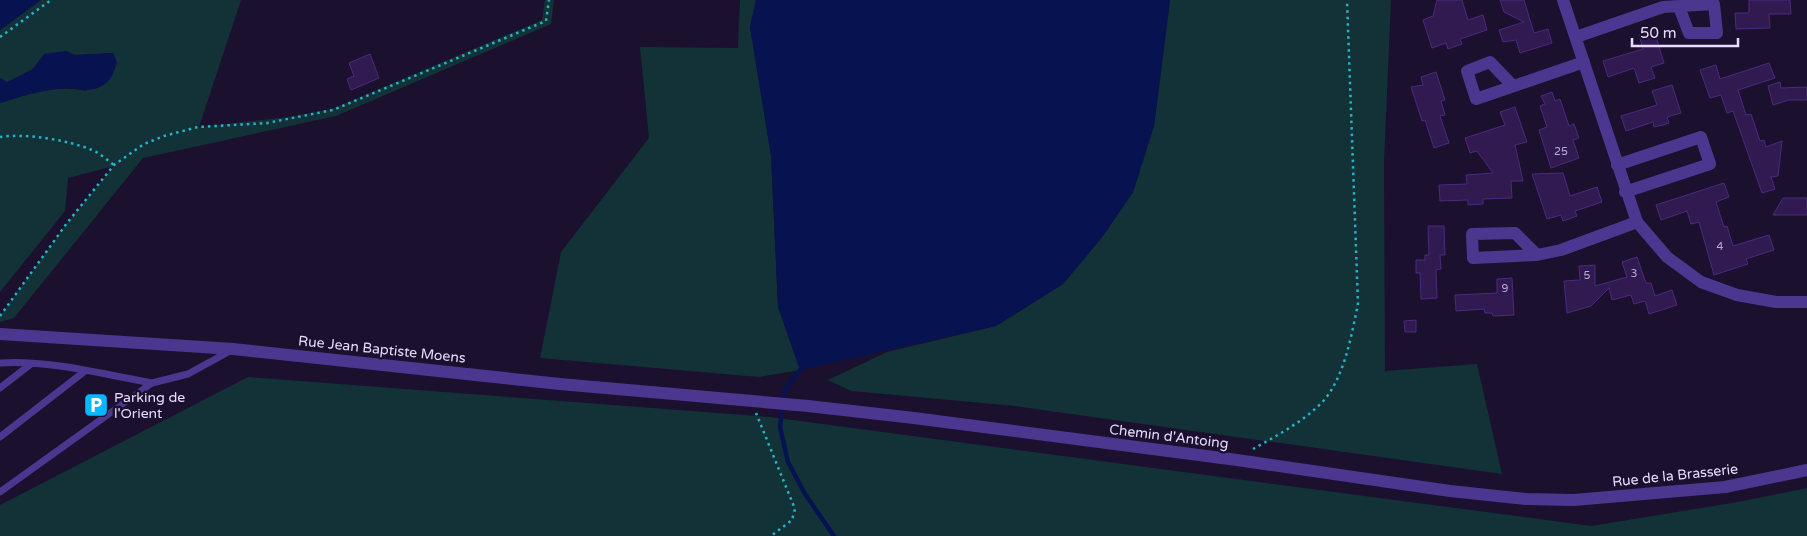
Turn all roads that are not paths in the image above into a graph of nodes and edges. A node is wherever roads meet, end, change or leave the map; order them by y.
1 (1563, 0) edge
2 (1678, 7) dead end
3 (1576, 37) junction
4 (1584, 62) junction
5 (1513, 86) dead end
6 (1617, 166) junction
7 (1625, 192) junction
8 (1637, 222) junction
9 (1537, 255) junction
10 (1807, 302) edge
11 (0, 334) edge
12 (233, 349) junction
13 (0, 363) edge
14 (32, 364) junction
15 (85, 371) junction
16 (152, 383) junction
17 (0, 388) edge
18 (758, 405) joint
19 (0, 437) edge
20 (1807, 470) edge
21 (0, 492) edge
22 (1574, 500) joint

1 - 3 street
2 - 3 street
3 - 4 street
4 - 5 street
4 - 6 street
6 - 7 street
6 - 7 street
7 - 8 street
8 - 9 street
8 - 10 street
9 - 9 street
11 - 12 street, Rue Jean Baptiste Moens
12 - 16 lane
12 - 18 street, Rue Jean Baptiste Moens
13 - 14 lane
14 - 15 lane
14 - 17 lane
15 - 16 lane
15 - 19 lane
16 - 21 lane
18 - 22 street, Chemin d'Antoing
20 - 22 street, Rue de la Brasserie

